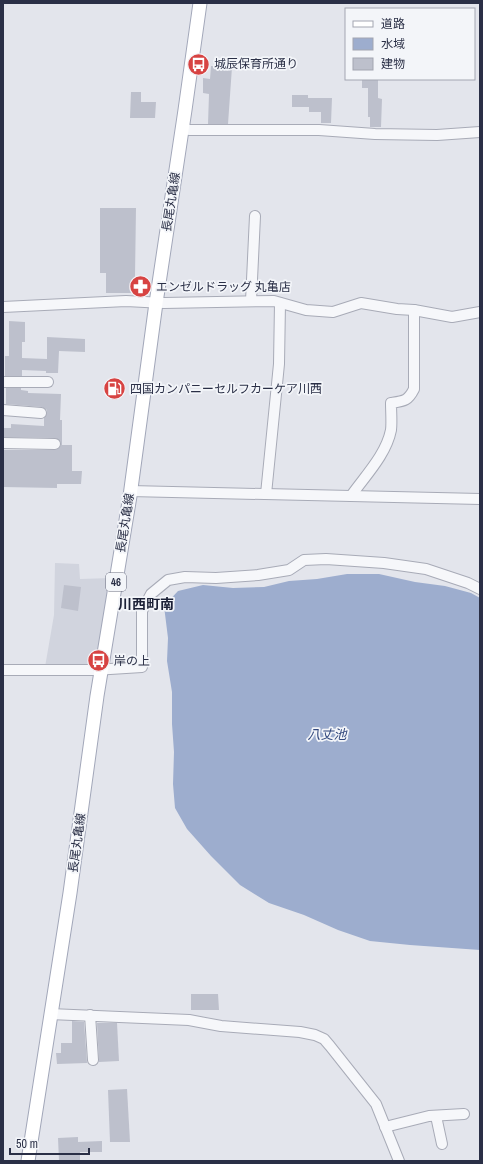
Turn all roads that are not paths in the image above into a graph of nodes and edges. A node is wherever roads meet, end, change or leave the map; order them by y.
1 (200, 3) edge
2 (182, 129) junction
3 (480, 132) edge
4 (254, 216) dead end
5 (251, 301) junction
6 (156, 302) junction
7 (280, 303) junction
8 (3, 307) edge
9 (414, 310) junction
10 (480, 312) edge
11 (3, 382) edge
12 (48, 382) dead end
13 (3, 410) edge
14 (41, 412) dead end
15 (3, 444) edge
16 (55, 444) dead end
17 (130, 491) junction
18 (266, 494) junction
19 (350, 496) junction
20 (480, 499) edge
21 (480, 589) edge
22 (102, 669) junction
23 (3, 670) edge
24 (50, 1014) junction
25 (90, 1015) junction
26 (93, 1060) dead end
27 (464, 1114) dead end
28 (436, 1116) junction
29 (385, 1127) junction
30 (442, 1144) dead end
31 (28, 1161) edge
32 (400, 1161) edge

1 - 2 main road, 長尾丸亀線 / 46
2 - 3 street
2 - 6 main road, 長尾丸亀線 / 46
4 - 5 street
5 - 6 street
5 - 7 street
6 - 8 street
6 - 17 main road, 長尾丸亀線 / 46
7 - 9 street
7 - 18 street
9 - 10 street
9 - 19 street
11 - 12 street
13 - 14 street
15 - 16 street
17 - 18 street
17 - 22 main road, 長尾丸亀線 / 46
18 - 19 street
19 - 20 street
21 - 22 street
22 - 23 street
22 - 24 main road, 長尾丸亀線 / 46
24 - 25 street
24 - 31 main road, 長尾丸亀線 / 46
25 - 26 street
25 - 29 street
27 - 28 street
28 - 29 street
28 - 30 street
29 - 32 street

